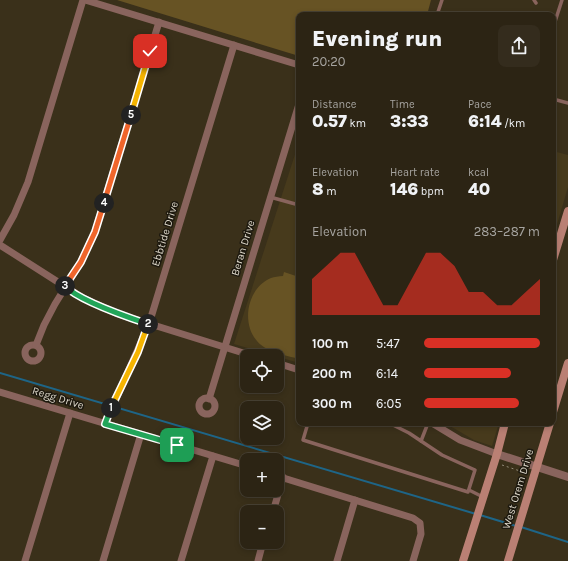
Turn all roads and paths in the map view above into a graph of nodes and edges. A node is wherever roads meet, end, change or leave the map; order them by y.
1 (84, 0) edge
2 (442, 0) edge
3 (562, 0) edge
4 (438, 12) edge
5 (556, 19) edge
6 (159, 22) junction
7 (234, 45) junction
8 (296, 64) edge
9 (556, 99) edge
10 (568, 103) edge
11 (296, 114) edge
12 (270, 197) junction
13 (296, 204) edge
14 (568, 211) edge
15 (565, 228) edge
16 (0, 240) edge
17 (0, 245) edge
18 (556, 252) edge
19 (65, 287) junction
20 (149, 324) junction
21 (36, 345) dead end
22 (225, 347) junction
23 (240, 352) edge
24 (568, 363) edge
25 (284, 366) edge
26 (296, 369) edge
27 (0, 392) edge
28 (209, 399) dead end
29 (556, 402) edge
30 (70, 412) junction
31 (105, 424) junction
32 (307, 426) edge
33 (394, 426) edge
34 (427, 426) edge
35 (437, 426) edge
36 (504, 426) edge
37 (549, 426) edge
38 (141, 434) junction
39 (421, 441) junction
40 (497, 454) junction
41 (213, 456) junction
42 (240, 464) edge
43 (501, 464) dead end
44 (536, 467) junction
45 (526, 472) dead end
46 (284, 477) edge
47 (568, 477) edge
48 (468, 490) junction
49 (355, 500) junction
50 (483, 500) junction
51 (261, 549) edge
52 (25, 561) edge
53 (103, 561) edge
54 (181, 561) edge
55 (258, 561) edge
56 (337, 561) edge
57 (412, 561) edge
58 (463, 561) edge
59 (508, 561) edge

1 - 6 street
1 - 16 street
2 - 4 lane
3 - 5 lane
6 - 7 street
6 - 19 street
7 - 8 street
7 - 20 street, Ebbtide Drive
9 - 10 lane
11 - 12 street, Beran Drive
12 - 13 lane
12 - 22 street, Beran Drive
14 - 15 main road
15 - 18 main road
17 - 19 street
19 - 20 street
19 - 21 street
20 - 22 street
20 - 31 street, Ebbtide Drive
22 - 23 street
22 - 28 street, Beran Drive
24 - 29 main road
25 - 26 street
27 - 30 street, Regg Drive
30 - 31 street, Regg Drive
30 - 52 street
31 - 38 street, Regg Drive
32 - 48 lane
33 - 39 lane
34 - 39 lane
35 - 40 street
36 - 40 main road
37 - 44 main road, West Orem Drive
38 - 41 street, Regg Drive
38 - 53 street
39 - 48 lane
40 - 44 street
40 - 50 main road
41 - 42 street, Regg Drive
41 - 54 street
43 - 45 path
44 - 47 street
44 - 59 main road, West Orem Drive
46 - 49 street
48 - 50 lane
49 - 56 street
49 - 57 street
50 - 58 main road
51 - 55 street

